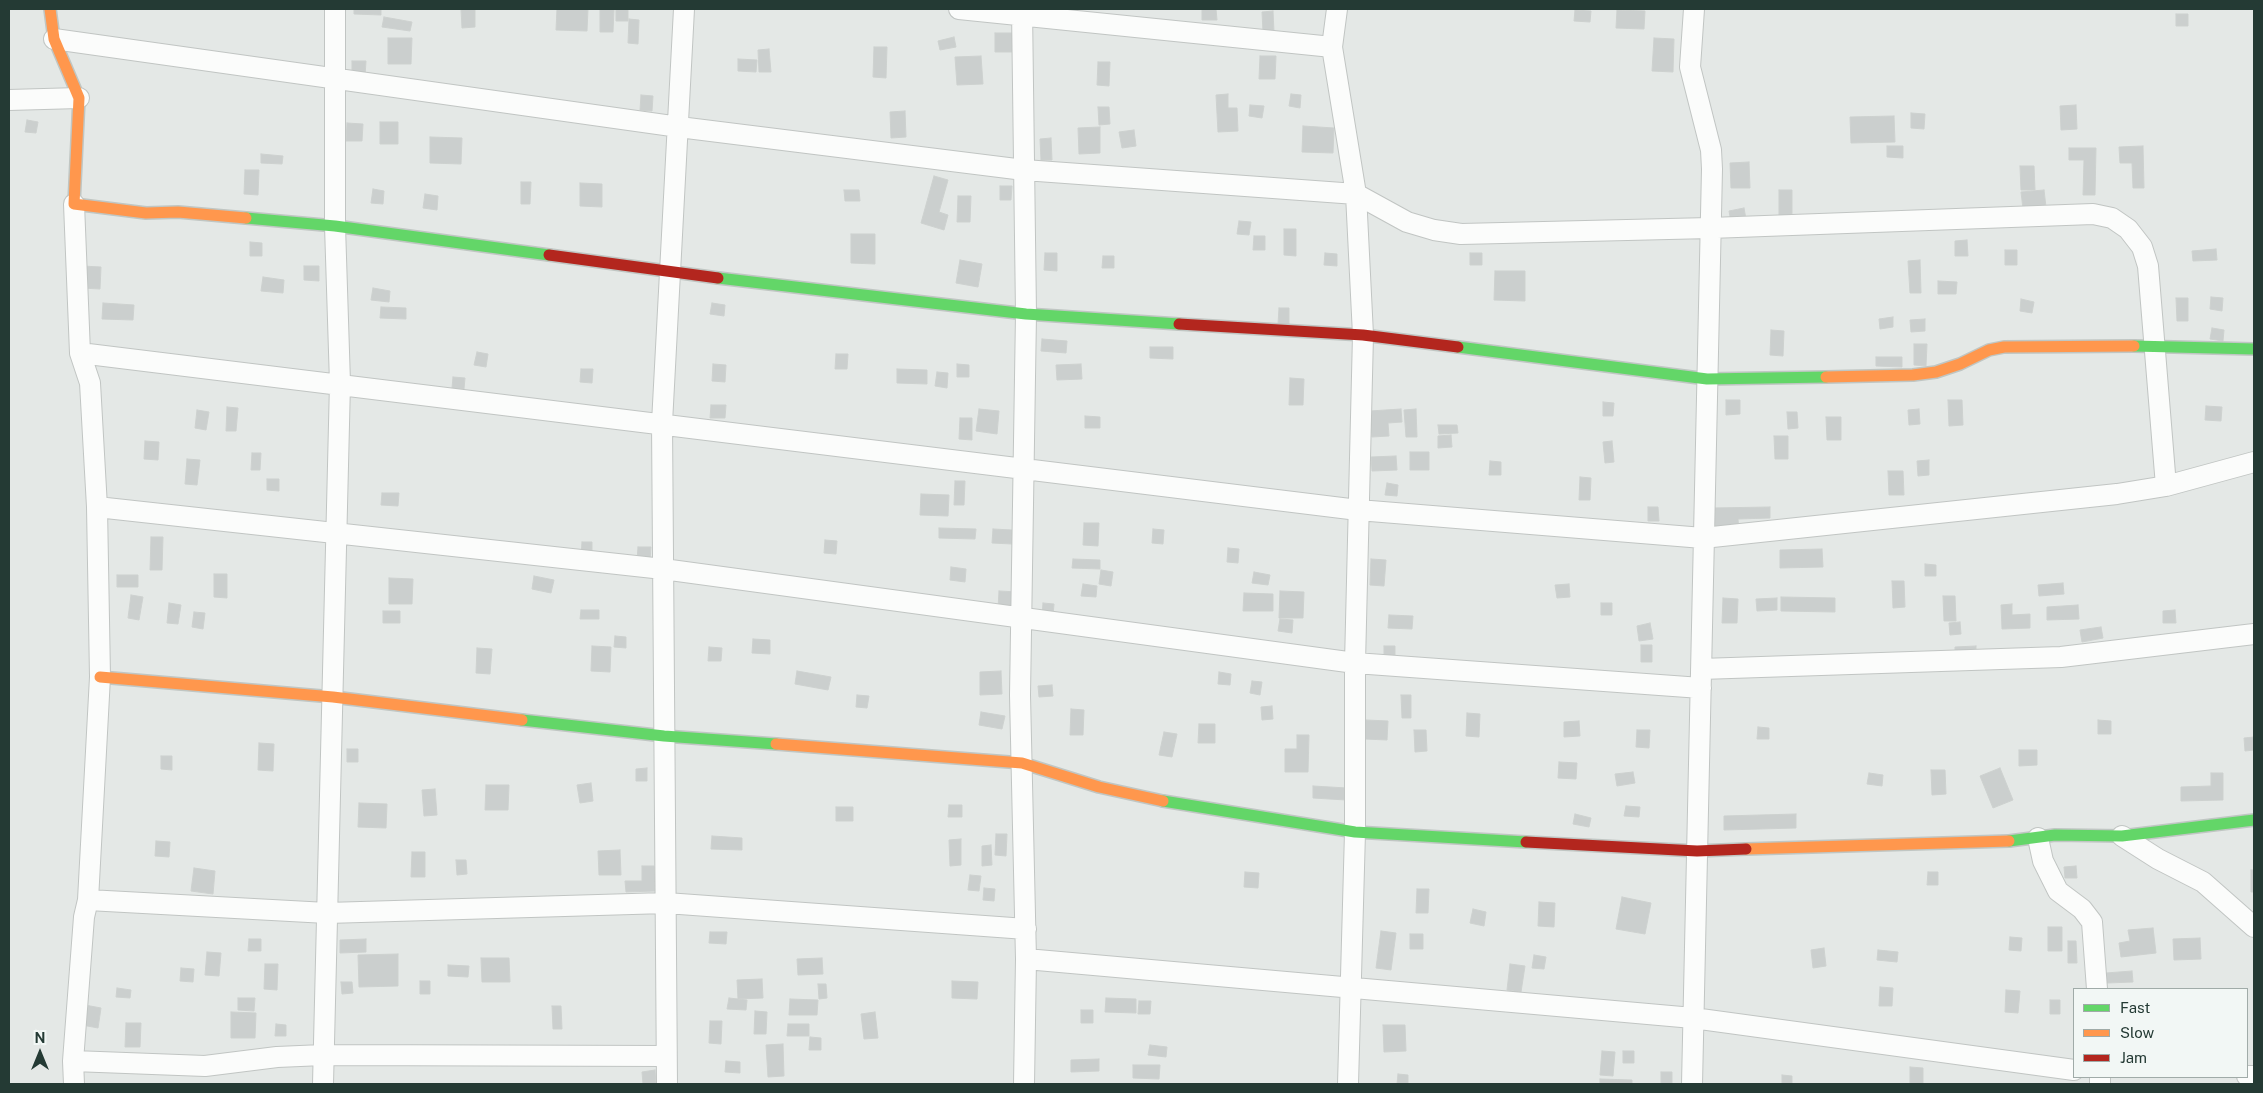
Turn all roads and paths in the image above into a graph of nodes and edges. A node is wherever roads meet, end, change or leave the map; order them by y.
1 (50, 9) edge
2 (335, 9) edge
3 (684, 9) edge
4 (959, 9) edge
5 (1337, 9) edge
6 (1694, 9) edge
7 (1022, 12) edge
8 (54, 39) junction
9 (1332, 46) junction
10 (336, 79) junction
11 (80, 98) junction
12 (9, 100) edge
13 (679, 127) junction
14 (1024, 170) junction
15 (1356, 194) junction
16 (74, 204) junction
17 (336, 226) junction
18 (1710, 228) junction
19 (669, 272) junction
20 (1026, 314) junction
21 (1362, 335) junction
22 (2155, 346) junction
23 (2254, 349) edge
24 (80, 353) junction
25 (1707, 379) junction
26 (340, 384) junction
27 (662, 423) junction
28 (2254, 462) edge
29 (1023, 468) junction
30 (2166, 486) junction
31 (97, 507) junction
32 (1358, 510) junction
33 (336, 532) junction
34 (1703, 538) junction
35 (663, 569) junction
36 (1021, 616) junction
37 (2254, 634) edge
38 (1355, 663) junction
39 (100, 676) junction
40 (1701, 678) junction
41 (333, 697) junction
42 (664, 736) junction
43 (1022, 763) junction
44 (2254, 820) edge
45 (1355, 832) junction
46 (2122, 836) junction
47 (2038, 838) junction
48 (1697, 852) junction
49 (88, 900) junction
50 (666, 903) junction
51 (327, 913) junction
52 (2254, 927) edge
53 (1026, 930) junction
54 (1026, 959) junction
55 (1350, 988) junction
56 (2097, 988) edge
57 (1694, 1018) junction
58 (323, 1055) junction
59 (666, 1056) junction
60 (73, 1061) junction
61 (2073, 1070) edge
62 (74, 1084) edge
63 (323, 1084) edge
64 (667, 1084) edge
65 (1024, 1084) edge
66 (1348, 1084) edge
67 (1692, 1084) edge

1 - 8 street
2 - 10 street
3 - 13 street
4 - 7 street
5 - 9 street
6 - 18 street
7 - 9 street
7 - 14 street
8 - 10 street
8 - 11 street
9 - 15 street
10 - 13 street
10 - 17 street
11 - 12 street
11 - 16 street
13 - 14 street
13 - 19 street
14 - 15 street
14 - 20 street
15 - 18 street
15 - 21 street
16 - 17 street
16 - 24 street
17 - 19 street
17 - 26 street
18 - 22 street
18 - 25 street
19 - 20 street
19 - 27 street
20 - 21 street
20 - 29 street
21 - 25 street
21 - 32 street
22 - 23 street
22 - 25 street
22 - 30 street
24 - 26 street
24 - 31 street
25 - 34 street
26 - 27 street
26 - 33 street
27 - 29 street
27 - 35 street
28 - 30 street
29 - 32 street
29 - 36 street
30 - 34 street
31 - 33 street
31 - 39 street
32 - 34 street
32 - 38 street
33 - 35 street
33 - 41 street
34 - 40 street
35 - 36 street
35 - 42 street
36 - 38 street
36 - 43 street
37 - 40 street
38 - 40 street
38 - 45 street
39 - 41 street
39 - 49 street
40 - 48 street
41 - 42 street
41 - 51 street
42 - 43 street
42 - 50 street
43 - 45 street
43 - 53 street
44 - 46 street
45 - 48 street
45 - 55 street
46 - 47 street
46 - 52 street
47 - 48 street
47 - 56 street
48 - 57 street
49 - 51 street
49 - 60 street
50 - 51 street
50 - 53 street
50 - 59 street
51 - 58 street
53 - 54 street
54 - 55 street
54 - 65 street
55 - 57 street
55 - 66 street
57 - 61 street
57 - 67 street
58 - 59 street
58 - 60 street
58 - 63 street
59 - 64 street
60 - 62 street

